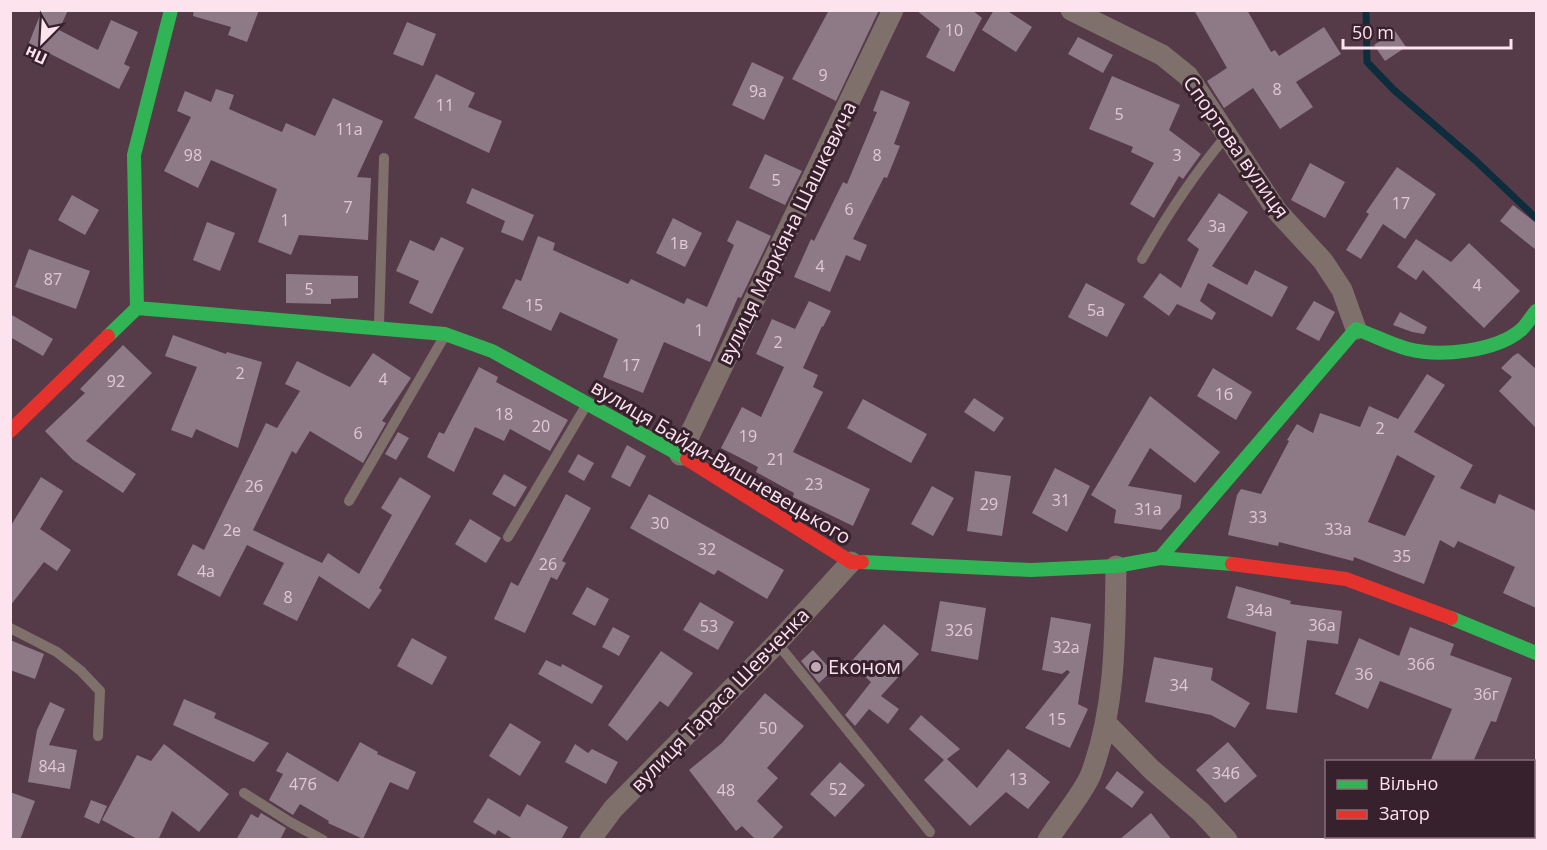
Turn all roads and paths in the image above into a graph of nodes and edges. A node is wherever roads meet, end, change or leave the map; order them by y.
1 (171, 10) edge
2 (893, 10) edge
3 (1071, 10) edge
4 (1227, 135) junction
5 (384, 158) dead end
6 (1142, 259) dead end
7 (137, 308) junction
8 (1536, 311) edge
9 (379, 328) junction
10 (1356, 329) junction
11 (445, 334) junction
12 (587, 404) junction
13 (10, 431) edge
14 (680, 455) junction
15 (349, 501) dead end
16 (508, 537) dead end
17 (1160, 558) junction
18 (851, 562) junction
19 (1116, 566) junction
20 (10, 628) edge
21 (777, 643) junction
22 (1536, 654) edge
23 (1106, 723) junction
24 (98, 736) dead end
25 (244, 793) dead end
26 (930, 832) dead end
27 (323, 840) edge
28 (590, 840) edge
29 (1048, 840) edge
30 (1227, 840) edge

1 - 7 street
2 - 14 street, вулиця Маркіяна Шашкевича
3 - 4 street, Спортова вулиця
4 - 6 lane
4 - 10 street, Спортова вулиця
5 - 9 lane
7 - 9 street, вулиця Байди-Вишневецького
7 - 13 street
8 - 10 street
9 - 11 street, вулиця Байди-Вишневецького
10 - 17 street
11 - 12 street, вулиця Байди-Вишневецького
11 - 15 lane
12 - 14 street, вулиця Байди-Вишневецького
12 - 16 lane
14 - 18 street, вулиця Байди-Вишневецького
17 - 19 street, вулиця Байди-Вишневецького
17 - 22 street, вулиця Байди-Вишневецького
18 - 19 street, вулиця Байди-Вишневецького
18 - 21 street, вулиця Тараса Шевченка
19 - 23 street
20 - 24 lane
21 - 26 lane
21 - 28 street, вулиця Тараса Шевченка
23 - 29 street
23 - 30 street
25 - 27 lane

